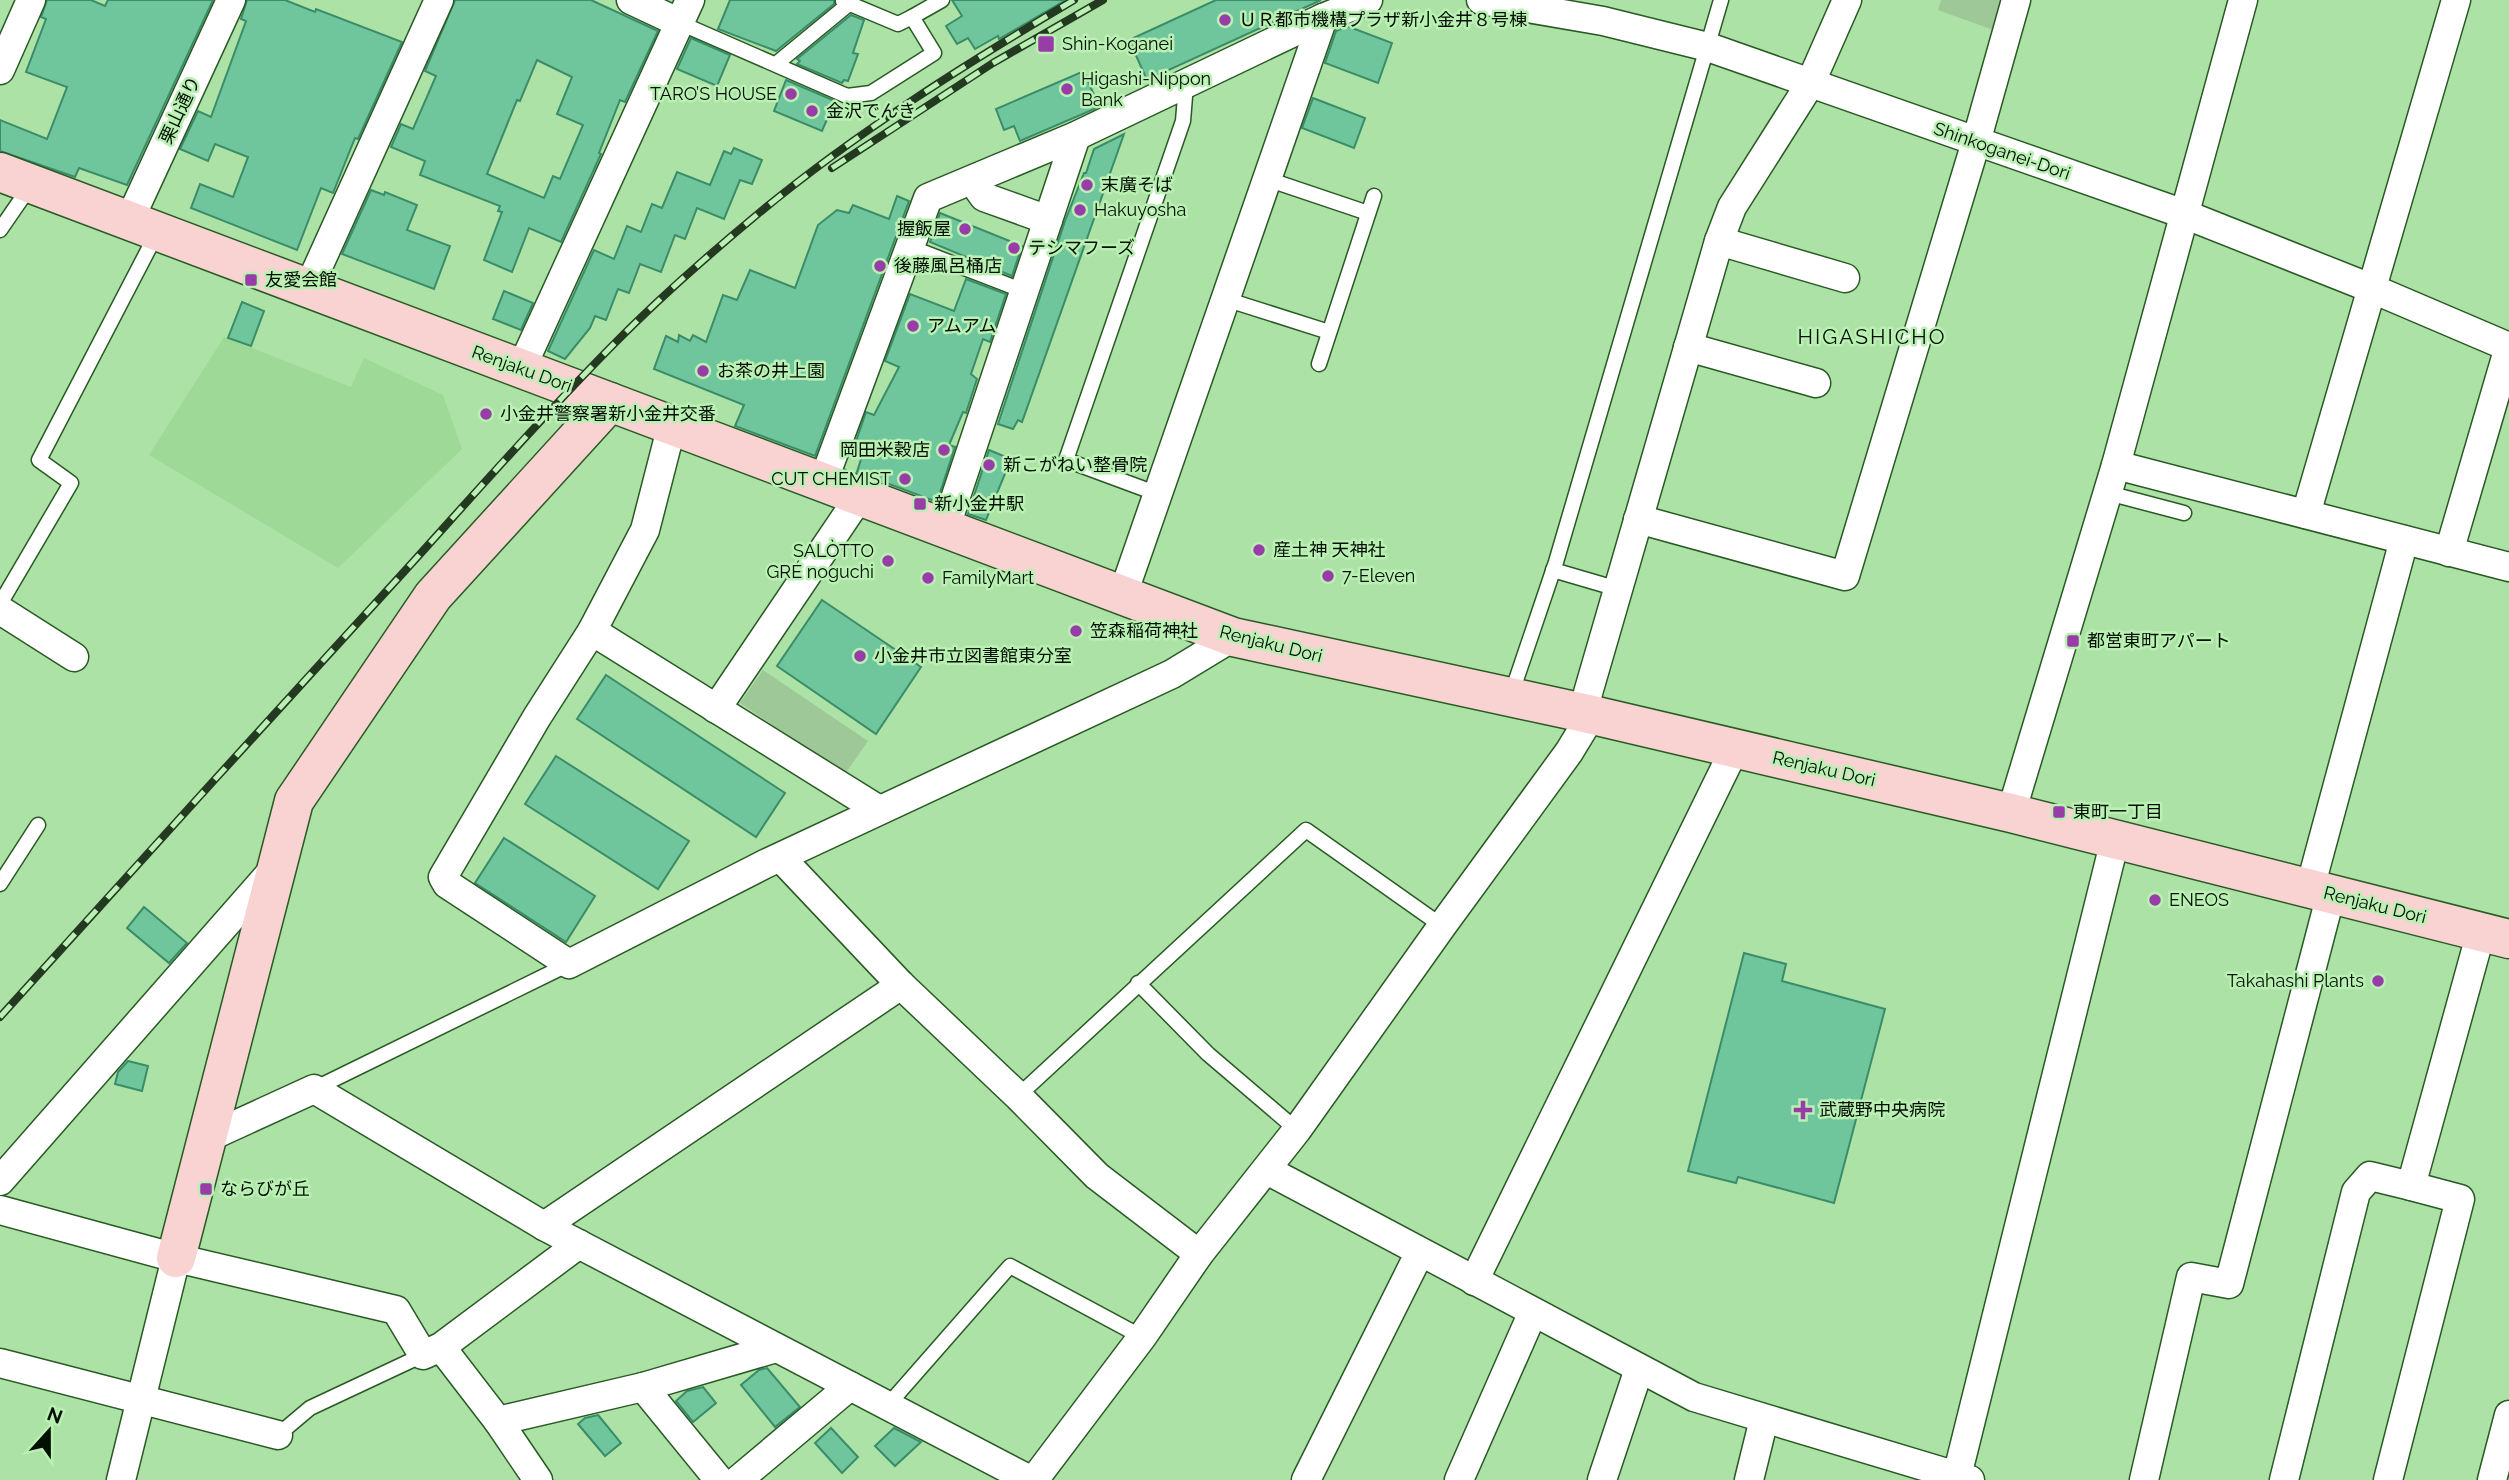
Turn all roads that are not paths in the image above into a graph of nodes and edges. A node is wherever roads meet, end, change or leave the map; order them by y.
1 (31, 0) edge
2 (231, 0) edge
3 (439, 0) edge
4 (631, 0) edge
5 (942, 0) edge
6 (1368, 0) edge
7 (1481, 0) edge
8 (1721, 0) edge
9 (1847, 0) edge
10 (2016, 0) edge
11 (2244, 0) edge
12 (2456, 0) edge
13 (846, 2) edge
14 (685, 11) edge
15 (912, 17) junction
16 (1322, 18) junction
17 (1709, 47) junction
18 (776, 64) junction
19 (0, 70) edge
20 (1186, 84) junction
21 (1810, 84) junction
22 (1076, 136) junction
23 (1976, 142) junction
24 (16, 178) edge
25 (977, 178) junction
26 (1267, 179) junction
27 (1374, 196) dead end
28 (1368, 213) junction
29 (2184, 214) junction
30 (1048, 220) junction
31 (144, 226) junction
32 (0, 230) edge
33 (1719, 241) junction
34 (910, 247) junction
35 (1845, 278) dead end
36 (308, 289) junction
37 (2373, 289) junction
38 (1024, 291) junction
39 (1225, 299) junction
40 (1329, 332) junction
41 (2509, 347) edge
42 (1688, 348) junction
43 (1319, 364) dead end
44 (522, 369) junction
45 (1816, 383) dead end
46 (610, 402) junction
47 (672, 425) junction
48 (2116, 465) junction
49 (823, 482) junction
50 (2108, 493) junction
51 (1158, 494) junction
52 (860, 496) junction
53 (2184, 513) dead end
54 (2306, 514) junction
55 (1638, 519) junction
56 (945, 528) junction
57 (2404, 540) junction
58 (2449, 552) junction
59 (2509, 567) edge
60 (1553, 570) junction
61 (1618, 589) junction
62 (1122, 597) junction
63 (0, 604) edge
64 (0, 610) edge
65 (592, 631) junction
66 (1233, 637) junction
67 (74, 657) dead end
68 (1510, 697) junction
69 (716, 709) junction
70 (1584, 713) junction
71 (1735, 748) junction
72 (878, 810) junction
73 (2011, 813) junction
74 (38, 825) dead end
75 (2115, 840) junction
76 (781, 859) junction
77 (276, 867) junction
78 (0, 884) edge
79 (2320, 891) junction
80 (1442, 926) junction
81 (2495, 936) edge
82 (569, 964) junction
83 (1138, 984) junction
84 (901, 985) junction
85 (314, 1089) junction
86 (1018, 1096) junction
87 (1297, 1130) junction
88 (207, 1138) junction
89 (1267, 1170) junction
90 (0, 1181) edge
91 (2411, 1186) junction
92 (0, 1210) edge
93 (544, 1226) junction
94 (579, 1244) junction
95 (1420, 1252) junction
96 (1199, 1254) junction
97 (176, 1258) junction
98 (1474, 1281) junction
99 (1533, 1312) junction
100 (1142, 1337) junction
101 (776, 1348) junction
102 (432, 1351) junction
103 (0, 1363) edge
104 (1639, 1369) junction
105 (850, 1386) junction
106 (643, 1387) junction
107 (142, 1399) junction
108 (888, 1405) junction
109 (2509, 1415) edge
110 (1764, 1419) junction
111 (498, 1420) junction
112 (278, 1435) joint
113 (533, 1478) edge
114 (1961, 1479) edge
115 (121, 1480) edge
116 (719, 1480) edge
117 (738, 1480) edge
118 (1032, 1480) edge
119 (1306, 1480) edge
120 (1459, 1480) edge
121 (1602, 1480) edge
122 (1749, 1480) edge
123 (2144, 1480) edge
124 (2284, 1480) edge
125 (2388, 1480) edge
126 (2492, 1480) edge

1 - 19 street
2 - 31 street, 栗山通り
3 - 36 street
4 - 14 street
5 - 15 lane
6 - 16 street
7 - 17 street, Shinkoganei-Dori
8 - 17 lane
9 - 21 street
10 - 23 street
11 - 29 street
12 - 37 street
13 - 15 lane
13 - 18 lane
14 - 18 lane
14 - 44 street
15 - 18 lane
16 - 20 street
16 - 26 street
17 - 21 street, Shinkoganei-Dori
17 - 60 lane
20 - 22 street
20 - 51 lane
21 - 23 street, Shinkoganei-Dori
21 - 33 street
22 - 25 street
22 - 30 street
23 - 29 street, Shinkoganei-Dori
23 - 55 street
24 - 31 main road, Renjaku Dori
24 - 32 lane
25 - 30 street
25 - 34 street
26 - 28 lane
26 - 39 street
27 - 28 lane
28 - 40 lane
29 - 37 street, Shinkoganei-Dori
29 - 48 street
30 - 38 street
31 - 36 main road, Renjaku Dori
31 - 63 lane
33 - 35 street
33 - 42 street
34 - 38 lane
34 - 49 street
36 - 44 main road, Renjaku Dori
37 - 41 street, Shinkoganei-Dori
37 - 54 street
38 - 56 street
39 - 40 lane
39 - 51 street
40 - 43 lane
41 - 58 street
42 - 45 street
42 - 55 street
44 - 46 main road, Renjaku Dori
46 - 47 main road, Renjaku Dori
46 - 77 main road
47 - 49 main road, Renjaku Dori
47 - 65 street
48 - 50 street
48 - 54 street
49 - 52 main road, Renjaku Dori
50 - 53 lane
50 - 73 street
51 - 62 street
52 - 56 main road, Renjaku Dori
52 - 69 street
54 - 57 street
55 - 61 street
56 - 62 main road, Renjaku Dori
57 - 58 street
57 - 79 street
58 - 59 street
60 - 61 lane
60 - 68 lane
61 - 70 street
62 - 66 main road, Renjaku Dori
64 - 67 street
65 - 69 street
65 - 82 street
66 - 68 main road, Renjaku Dori
66 - 72 street
68 - 70 main road, Renjaku Dori
69 - 72 street
70 - 71 main road, Renjaku Dori
70 - 80 street
71 - 73 main road, Renjaku Dori
71 - 98 street
72 - 76 street
73 - 75 main road, Renjaku Dori
74 - 78 lane
75 - 79 main road, Renjaku Dori
75 - 114 street
76 - 82 street
76 - 84 street
77 - 88 main road
77 - 90 street
79 - 81 main road, Renjaku Dori
79 - 123 street
80 - 83 lane
80 - 87 street
81 - 91 street
82 - 85 lane
83 - 86 lane
83 - 87 lane
84 - 86 street
84 - 93 street
85 - 88 street
85 - 93 street
86 - 96 street
87 - 89 street
88 - 97 main road
89 - 95 street
89 - 96 street
91 - 124 street
91 - 125 street
92 - 97 street
93 - 94 street
94 - 101 street
94 - 102 street
95 - 98 street
95 - 119 street
96 - 100 street
97 - 102 street
97 - 107 street
98 - 99 street
99 - 104 street
99 - 120 street
100 - 108 lane
100 - 118 street
101 - 105 street
101 - 106 street
102 - 111 street
102 - 112 lane
103 - 107 street
104 - 110 street
104 - 121 street
105 - 108 street
105 - 117 street
106 - 111 street
106 - 116 street
107 - 112 street
107 - 115 street
108 - 118 street
109 - 126 street
110 - 114 street
110 - 122 street
111 - 113 street

